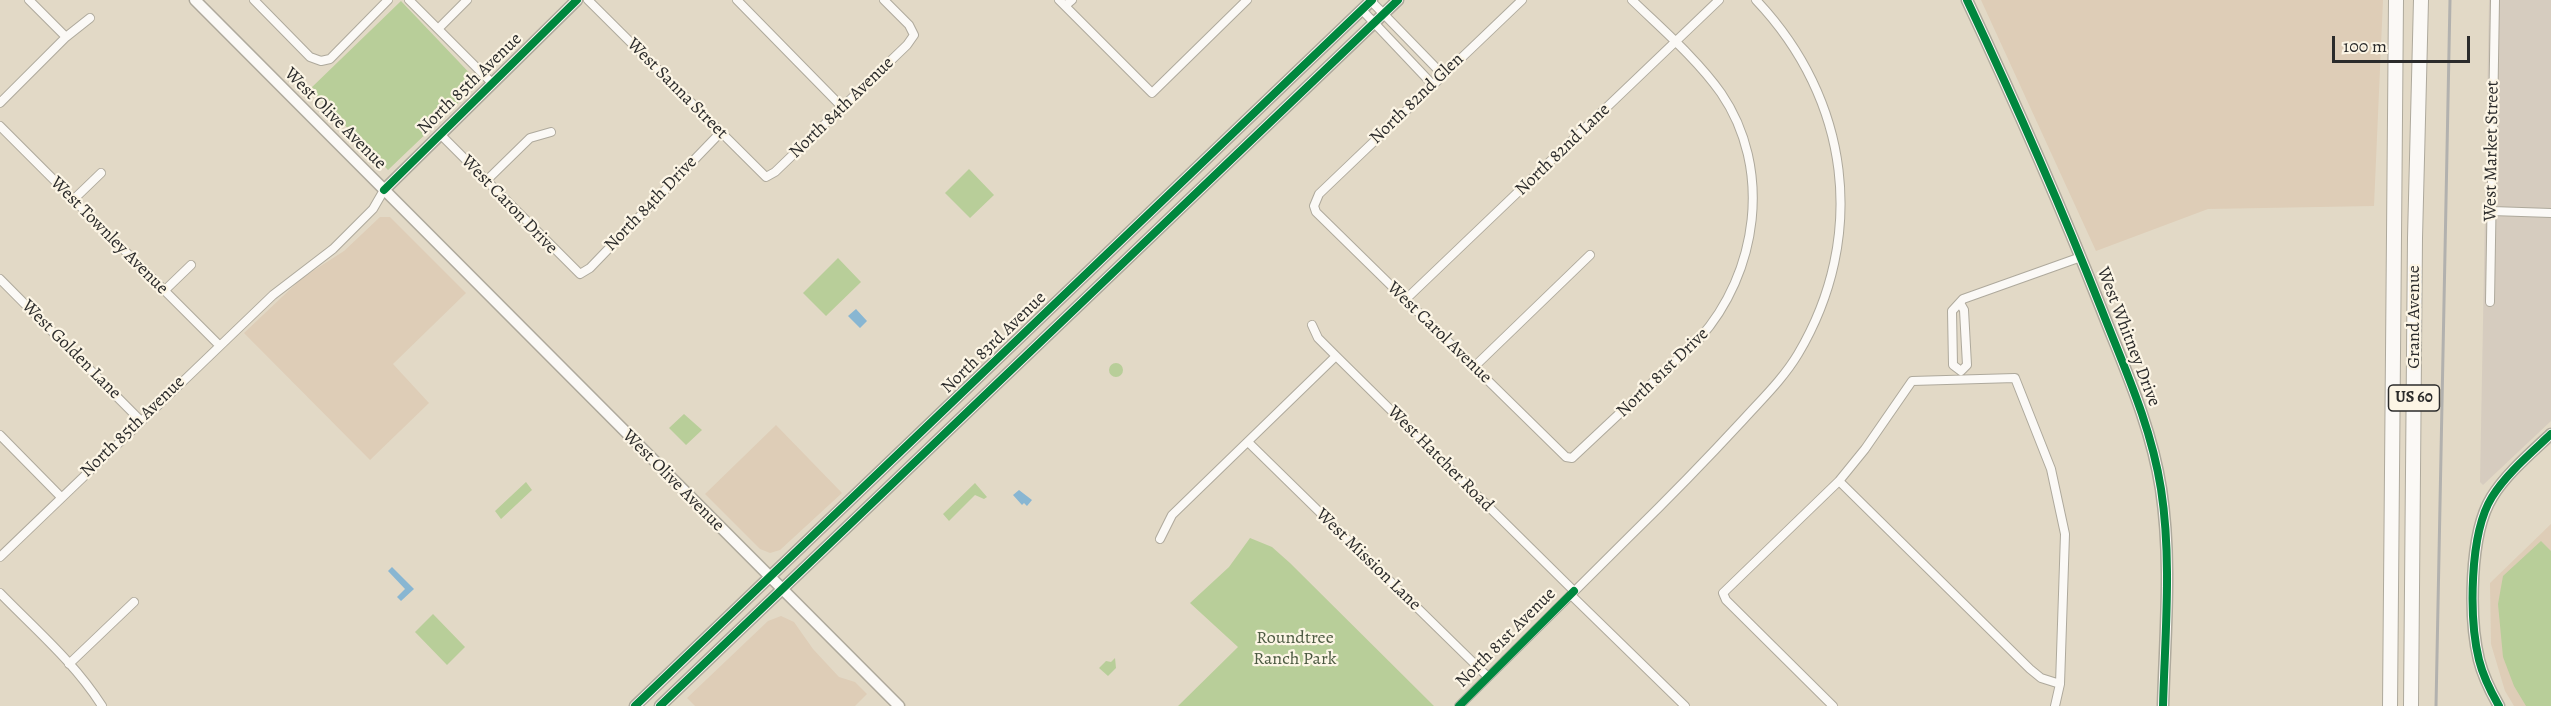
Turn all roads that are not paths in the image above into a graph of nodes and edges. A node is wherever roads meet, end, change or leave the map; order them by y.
1 (29, 0) edge
2 (195, 0) edge
3 (254, 0) edge
4 (388, 0) edge
5 (409, 0) edge
6 (467, 0) edge
7 (577, 0) edge
8 (588, 0) edge
9 (737, 0) edge
10 (884, 0) edge
11 (1072, 0) edge
12 (1247, 0) edge
13 (1372, 0) edge
14 (1398, 0) edge
15 (1522, 0) edge
16 (1632, 0) edge
17 (1719, 0) edge
18 (1756, 0) edge
19 (1967, 0) edge
20 (2396, 0) edge
21 (2421, 0) edge
22 (2494, 0) edge
23 (1062, 3) edge
24 (1362, 10) junction
25 (1384, 14) junction
26 (90, 18) dead end
27 (1374, 23) junction
28 (438, 29) junction
29 (66, 38) junction
30 (1675, 43) junction
31 (1443, 75) junction
32 (492, 83) junction
33 (1433, 85) junction
34 (0, 103) edge
35 (842, 107) junction
36 (0, 126) edge
37 (551, 132) dead end
38 (720, 133) junction
39 (440, 135) junction
40 (101, 173) dead end
41 (766, 177) joint
42 (486, 182) junction
43 (384, 190) junction
44 (73, 200) junction
45 (1316, 200) joint
46 (2492, 212) junction
47 (2551, 213) edge
48 (1590, 255) dead end
49 (2081, 257) junction
50 (191, 265) dead end
51 (580, 274) joint
52 (0, 279) edge
53 (164, 291) junction
54 (1406, 300) junction
55 (1960, 303) junction
56 (2490, 303) dead end
57 (1312, 324) dead end
58 (219, 345) junction
59 (1336, 356) junction
60 (1474, 367) junction
61 (1961, 375) junction
62 (950, 405) junction
63 (941, 414) junction
64 (961, 418) junction
65 (141, 421) junction
66 (952, 426) junction
67 (2551, 434) edge
68 (0, 435) edge
69 (1248, 442) junction
70 (1572, 458) joint
71 (1839, 481) junction
72 (61, 497) junction
73 (1160, 539) dead end
74 (0, 557) edge
75 (769, 579) junction
76 (782, 591) junction
77 (0, 593) edge
78 (1572, 593) junction
79 (134, 602) dead end
80 (69, 664) junction
81 (1488, 677) junction
82 (2060, 684) junction
83 (102, 706) edge
84 (635, 706) edge
85 (660, 706) edge
86 (899, 706) edge
87 (1459, 706) edge
88 (1684, 706) edge
89 (1833, 706) edge
90 (2055, 706) edge
91 (2163, 706) edge
92 (2390, 706) edge
93 (2411, 706) edge
94 (2499, 706) edge

1 - 29 street
2 - 43 main road, West Olive Avenue
3 - 4 street
5 - 28 street
6 - 28 street
7 - 32 main road, North 85th Avenue
8 - 38 street, West Sanna Street
9 - 35 street
10 - 35 street, North 84th Avenue
11 - 23 street
12 - 23 street
13 - 24 main road, North 83rd Avenue
13 - 25 street
14 - 25 main road, North 83rd Avenue
15 - 31 street, North 82nd Glen
16 - 30 street, North 81st Drive
17 - 30 street, North 82nd Lane
18 - 78 street, North 81st Avenue
19 - 49 main road, West Whitney Drive
20 - 92 highway, Grand Avenue / US 60
21 - 93 highway, Grand Avenue / US 60
22 - 46 street, West Market Street
24 - 27 street
24 - 62 main road, North 83rd Avenue
25 - 27 main road, North 83rd Avenue
25 - 31 street
26 - 29 street
27 - 33 street
27 - 64 main road, North 83rd Avenue
28 - 32 street
29 - 34 street
30 - 54 street, North 82nd Lane
30 - 70 street, North 81st Drive
31 - 33 street, North 82nd Glen
32 - 39 main road, North 85th Avenue
33 - 45 street, North 82nd Glen
35 - 41 street, North 84th Avenue
36 - 44 street, West Townley Avenue
37 - 42 street
38 - 41 street, West Sanna Street
38 - 51 street, North 84th Drive
39 - 42 street, West Caron Drive
39 - 43 main road, North 85th Avenue
40 - 44 street
42 - 51 street, West Caron Drive
43 - 58 street, North 85th Avenue
43 - 75 main road, West Olive Avenue
44 - 53 street, West Townley Avenue
45 - 54 street, West Carol Avenue
46 - 47 street
46 - 56 street, West Market Street
48 - 60 street
49 - 55 street
49 - 91 main road, West Whitney Drive
50 - 53 street
52 - 65 street, West Golden Lane
53 - 58 street, West Townley Avenue
54 - 60 street, West Carol Avenue
55 - 61 street
55 - 61 street
57 - 59 street, West Hatcher Road
58 - 65 street, North 85th Avenue
59 - 69 street
59 - 78 street, West Hatcher Road
60 - 70 street, West Carol Avenue
61 - 71 street
61 - 82 street
62 - 63 main road, North 83rd Avenue
62 - 64 main road
63 - 66 main road
63 - 75 main road, North 83rd Avenue
64 - 66 main road, North 83rd Avenue
65 - 72 street, North 85th Avenue
66 - 76 main road, North 83rd Avenue
67 - 94 main road
68 - 72 street
69 - 73 street
69 - 81 street, West Mission Lane
71 - 82 street
71 - 89 street
72 - 74 street, North 85th Avenue
75 - 76 main road, West Olive Avenue
75 - 84 main road, North 83rd Avenue
76 - 85 main road, North 83rd Avenue
76 - 86 main road, West Olive Avenue
77 - 80 street
78 - 81 street, North 81st Avenue
78 - 88 street, West Hatcher Road
79 - 80 street
80 - 83 street
81 - 87 street, North 81st Avenue
82 - 90 street

